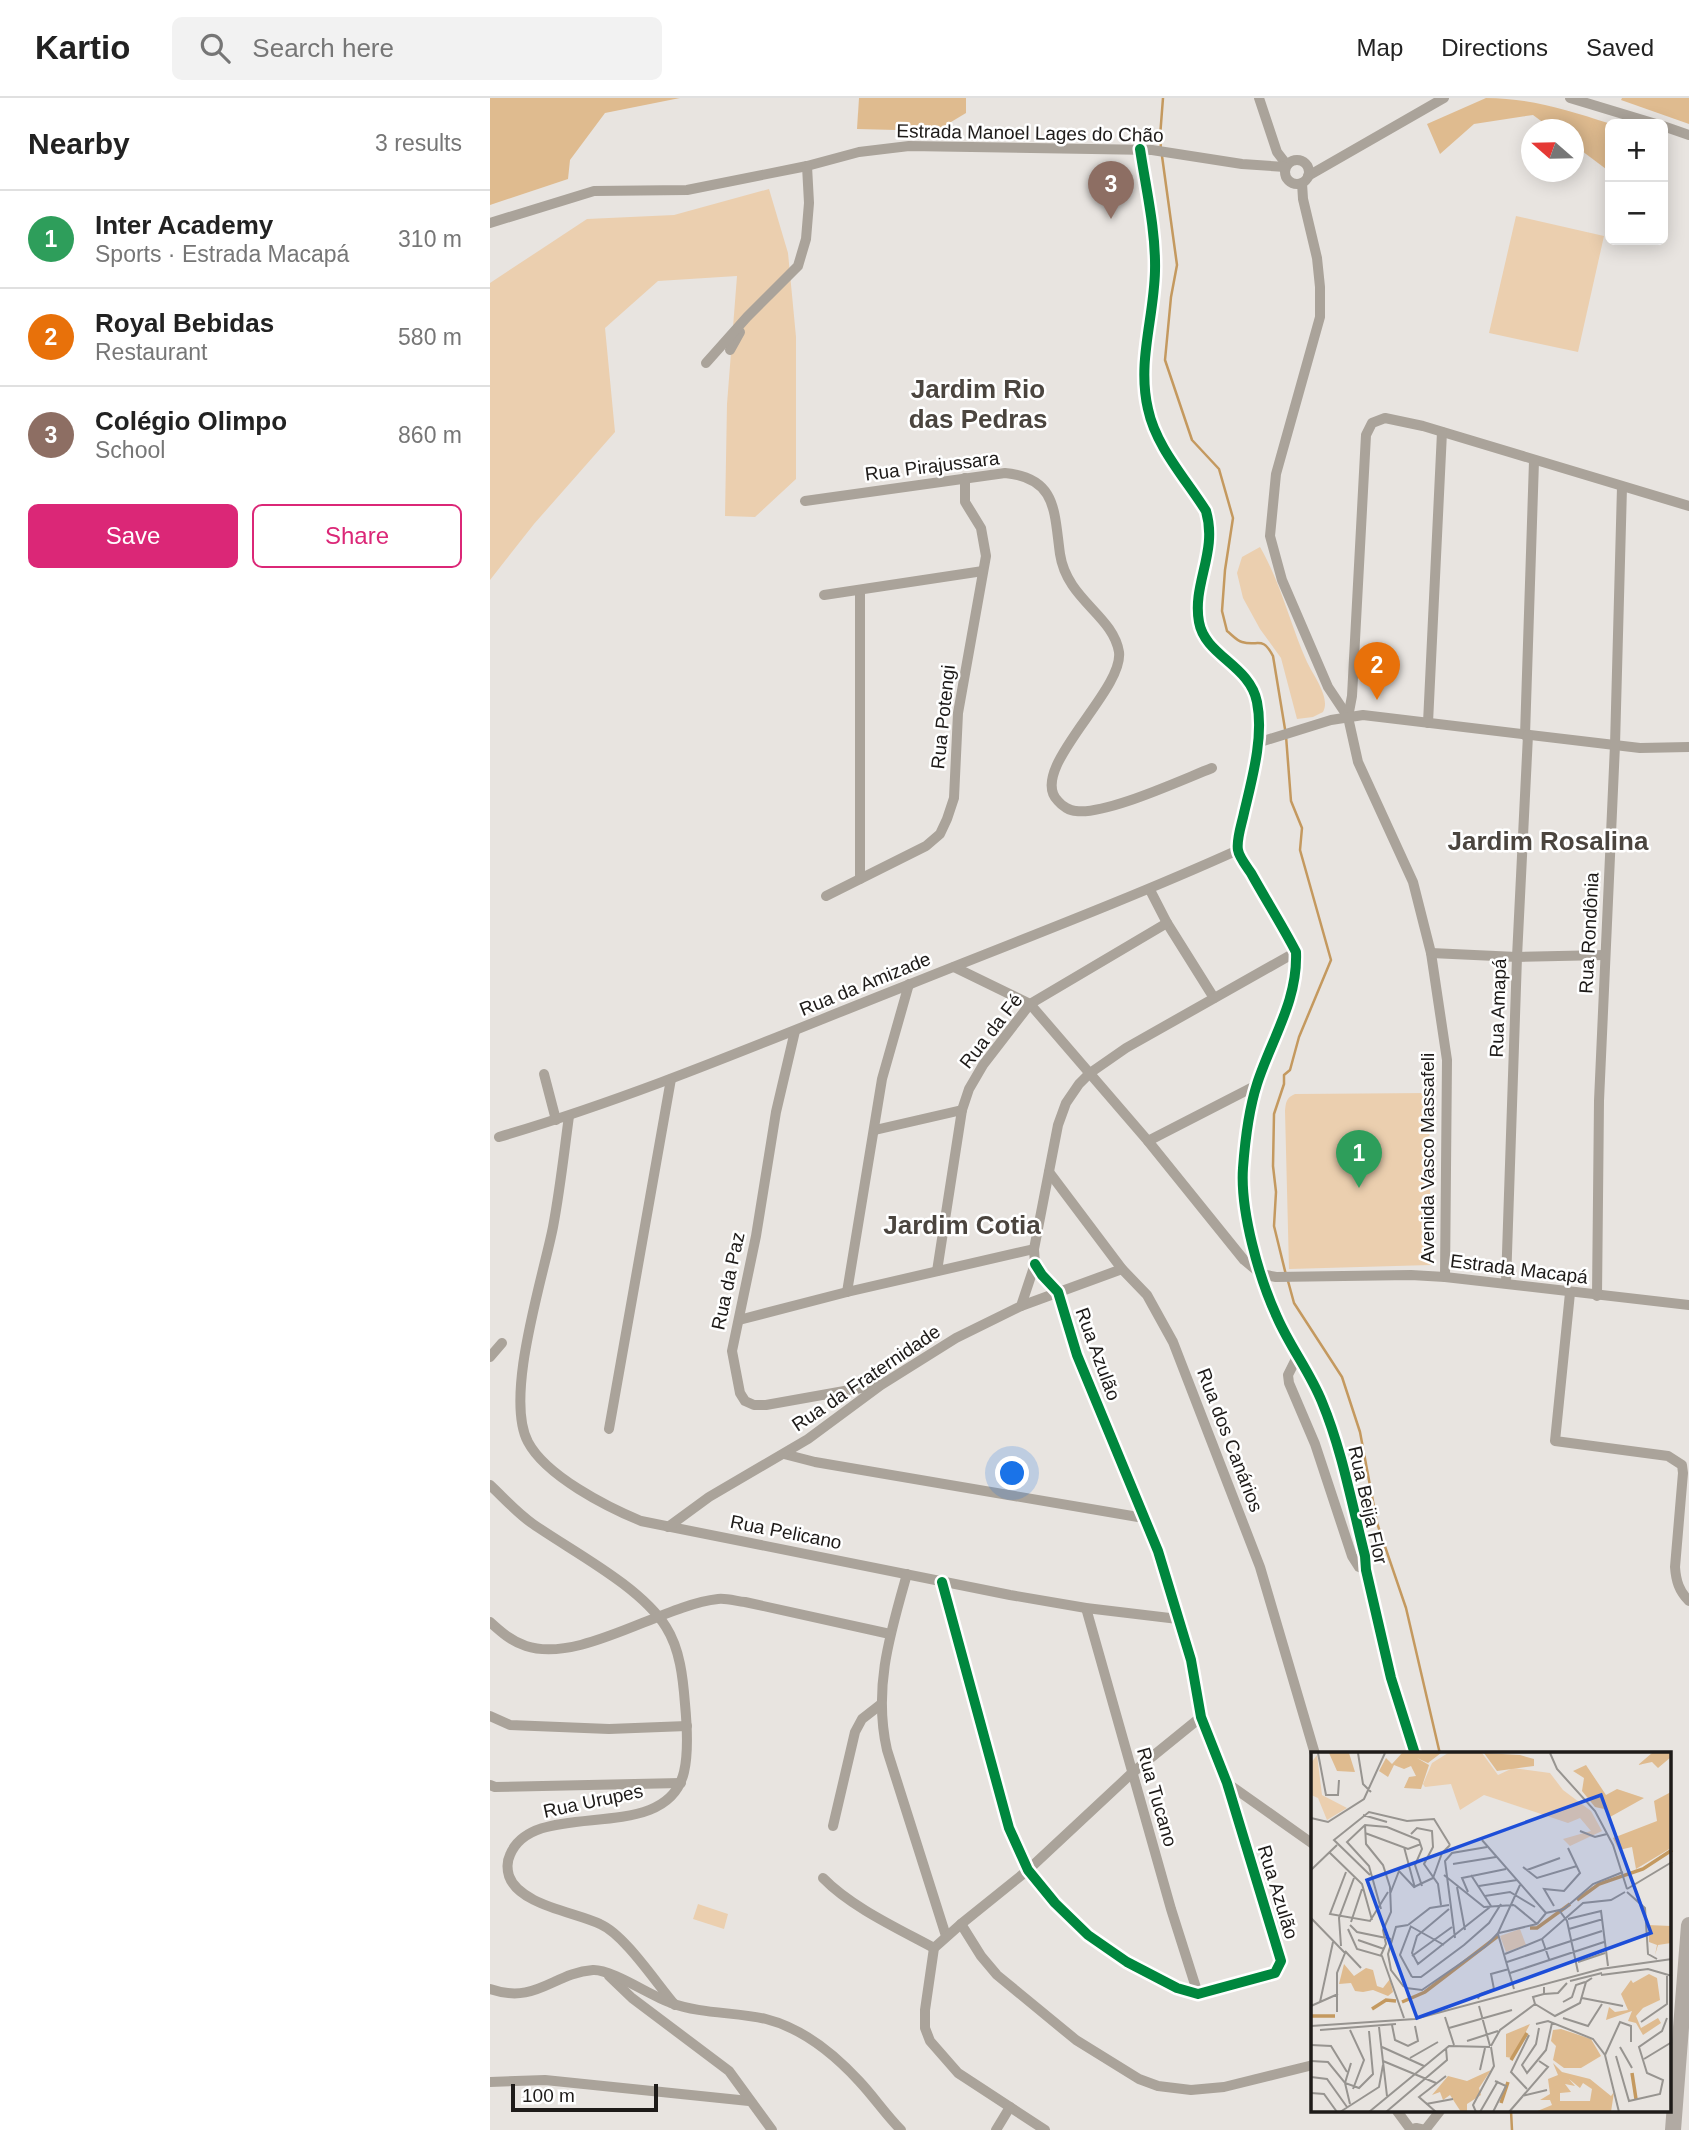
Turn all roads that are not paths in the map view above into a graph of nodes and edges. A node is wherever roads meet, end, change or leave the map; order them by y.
1 (1259, 98) edge
2 (1444, 98) edge
3 (1570, 98) edge
4 (1639, 119) edge
5 (1668, 128) edge
6 (1689, 135) edge
7 (1146, 150) junction
8 (807, 166) junction
9 (1295, 172) junction
10 (490, 223) edge
11 (747, 317) junction
12 (730, 351) dead end
13 (706, 363) dead end
14 (1442, 432) junction
15 (1534, 461) junction
16 (965, 478) junction
17 (1622, 487) junction
18 (805, 501) dead end
19 (1689, 506) edge
20 (983, 571) junction
21 (860, 591) junction
22 (824, 595) dead end
23 (1349, 717) junction
24 (1428, 723) junction
25 (1527, 735) junction
26 (1257, 743) junction
27 (1615, 745) junction
28 (1689, 747) edge
29 (1212, 768) dead end
30 (1238, 850) junction
31 (860, 879) junction
32 (1150, 890) junction
33 (826, 896) dead end
34 (1167, 923) junction
35 (1296, 952) junction
36 (1432, 953) junction
37 (1605, 955) junction
38 (1517, 957) junction
39 (954, 967) junction
40 (909, 984) junction
41 (1214, 998) junction
42 (1030, 1004) junction
43 (795, 1031) junction
44 (1090, 1073) junction
45 (544, 1074) dead end
46 (671, 1079) junction
47 (1257, 1085) junction
48 (962, 1110) junction
49 (569, 1116) junction
50 (556, 1120) junction
51 (875, 1130) junction
52 (499, 1137) dead end
53 (1148, 1140) junction
54 (1049, 1172) junction
55 (1034, 1249) junction
56 (1035, 1264) junction
57 (1122, 1269) junction
58 (937, 1271) junction
59 (1261, 1275) junction
60 (1444, 1277) junction
61 (1506, 1283) junction
62 (847, 1292) junction
63 (1058, 1292) junction
64 (1570, 1293) junction
65 (1597, 1296) junction
66 (1689, 1305) edge
67 (1021, 1306) junction
68 (739, 1320) junction
69 (502, 1343) dead end
70 (1298, 1355) junction
71 (490, 1357) edge
72 (881, 1385) junction
73 (609, 1429) dead end
74 (808, 1440) junction
75 (784, 1454) junction
76 (815, 1462) junction
77 (490, 1485) edge
78 (1144, 1518) junction
79 (668, 1527) junction
80 (1366, 1570) junction
81 (907, 1574) junction
82 (942, 1582) junction
83 (1689, 1601) edge
84 (1086, 1608) junction
85 (659, 1617) junction
86 (1178, 1619) junction
87 (490, 1622) edge
88 (890, 1634) junction
89 (880, 1705) junction
90 (490, 1716) edge
91 (1201, 1717) junction
92 (687, 1727) junction
93 (1314, 1752) edge
94 (1414, 1752) edge
95 (1132, 1773) junction
96 (681, 1783) junction
97 (1227, 1783) junction
98 (490, 1784) edge
99 (833, 1826) dead end
100 (1311, 1843) edge
101 (1028, 1870) junction
102 (823, 1878) dead end
103 (961, 1924) junction
104 (1689, 1925) edge
105 (946, 1937) junction
106 (934, 1948) junction
107 (605, 1971) junction
108 (490, 1989) edge
109 (1198, 1994) junction
110 (675, 2005) junction
111 (1311, 2065) edge
112 (490, 2082) edge
113 (750, 2101) junction
114 (1010, 2108) junction
115 (1398, 2112) edge
116 (1439, 2112) edge
117 (772, 2130) edge
118 (901, 2130) edge
119 (996, 2130) edge
120 (1045, 2130) edge
121 (1411, 2130) edge
122 (1425, 2130) edge
123 (1673, 2130) edge

1 - 9 street, Avenida Vasco Massafeli
2 - 9 street, Estrada Manoel Lages do Chão
3 - 4 street
5 - 6 street
7 - 8 street, Estrada Manoel Lages do Chão
7 - 9 street, Estrada Manoel Lages do Chão
7 - 26 street
8 - 10 street, Estrada Manoel Lages do Chão
8 - 11 street
9 - 23 street, Avenida Vasco Massafeli
11 - 12 street
11 - 13 street
14 - 15 street
14 - 23 street
14 - 24 street
15 - 17 street
15 - 25 street, Rua Amapá
16 - 18 street, Rua Pirajussara
16 - 20 street, Rua Potengi
16 - 29 street, Rua Pirajussara
17 - 19 street
17 - 27 street, Rua Rondônia
20 - 21 street
20 - 31 street, Rua Potengi
21 - 22 street
21 - 31 street
23 - 24 street
23 - 26 street
23 - 36 street, Avenida Vasco Massafeli
24 - 25 street
25 - 27 street
25 - 38 street, Rua Amapá
26 - 30 street
27 - 28 street
27 - 37 street, Rua Rondônia
30 - 32 street, Rua da Amizade
30 - 35 street
31 - 33 street, Rua Potengi
32 - 34 street
32 - 39 street, Rua da Amizade
34 - 41 street
34 - 42 street, Rua da Fé
35 - 41 street
35 - 47 street
36 - 38 street
36 - 60 street, Avenida Vasco Massafeli
37 - 38 street
37 - 65 street, Rua Rondônia
38 - 61 street, Rua Amapá
39 - 40 street, Rua da Amizade
39 - 42 street, Rua Beija Flor
40 - 43 street, Rua da Amizade
40 - 51 street
41 - 44 street
42 - 44 street, Rua Beija Flor
42 - 48 street, Rua da Fé
43 - 46 street, Rua da Amizade
43 - 68 street, Rua da Paz
44 - 53 street, Rua Beija Flor
44 - 54 street
45 - 50 street
46 - 49 street, Rua da Amizade
46 - 73 street
47 - 53 street
47 - 59 street
48 - 51 street
48 - 58 street, Rua da Fé
49 - 50 street, Rua da Amizade
49 - 79 street, Rua Pelicano
50 - 52 street, Rua da Amizade
51 - 62 street
53 - 59 street, Rua Beija Flor
54 - 55 street
54 - 57 street, Rua dos Canários
55 - 56 street
55 - 58 street
56 - 63 street, Rua Azulão
56 - 67 street
57 - 63 street, Rua da Fraternidade
57 - 93 street, Rua dos Canários
58 - 62 street
59 - 60 street, Estrada Macapá
59 - 70 street, Rua Beija Flor
60 - 61 street, Estrada Macapá
61 - 64 street, Estrada Macapá
62 - 68 street
63 - 67 street, Rua da Fraternidade
63 - 78 street, Rua Azulão
64 - 65 street, Estrada Macapá
64 - 83 street
65 - 66 street, Estrada Macapá
67 - 72 street, Rua da Fraternidade
68 - 72 street, Rua da Paz
69 - 71 street
70 - 80 street, Rua Beija Flor
70 - 80 street
72 - 74 street, Rua da Fraternidade
74 - 75 street, Rua da Fraternidade
74 - 76 street
75 - 76 street
75 - 79 street, Rua da Fraternidade
76 - 78 street
77 - 85 street
78 - 86 street, Rua Azulão
79 - 81 street, Rua Pelicano
80 - 94 street, Rua Beija Flor
81 - 82 street, Rua Pelicano
81 - 88 street
82 - 84 street, Rua Pelicano
82 - 101 street
84 - 86 street, Rua Pelicano
84 - 95 street, Rua Tucano
85 - 87 street
85 - 88 street
85 - 92 street
86 - 91 street, Rua Azulão
88 - 89 street
89 - 99 street
89 - 105 street
90 - 92 street
91 - 95 street
91 - 97 street, Rua Azulão
92 - 96 street
95 - 101 street
95 - 109 street, Rua Tucano
96 - 98 street
96 - 110 street, Rua Urupes
97 - 100 street
97 - 109 street, Rua Azulão
101 - 103 street
101 - 109 street
102 - 106 street
103 - 105 street
103 - 111 street
104 - 123 highway
105 - 106 street
106 - 114 street
107 - 108 street
107 - 110 street
107 - 113 street
110 - 118 street
112 - 113 street
113 - 117 street
114 - 119 street
114 - 120 street
115 - 121 street
116 - 122 street
121 - 122 street

